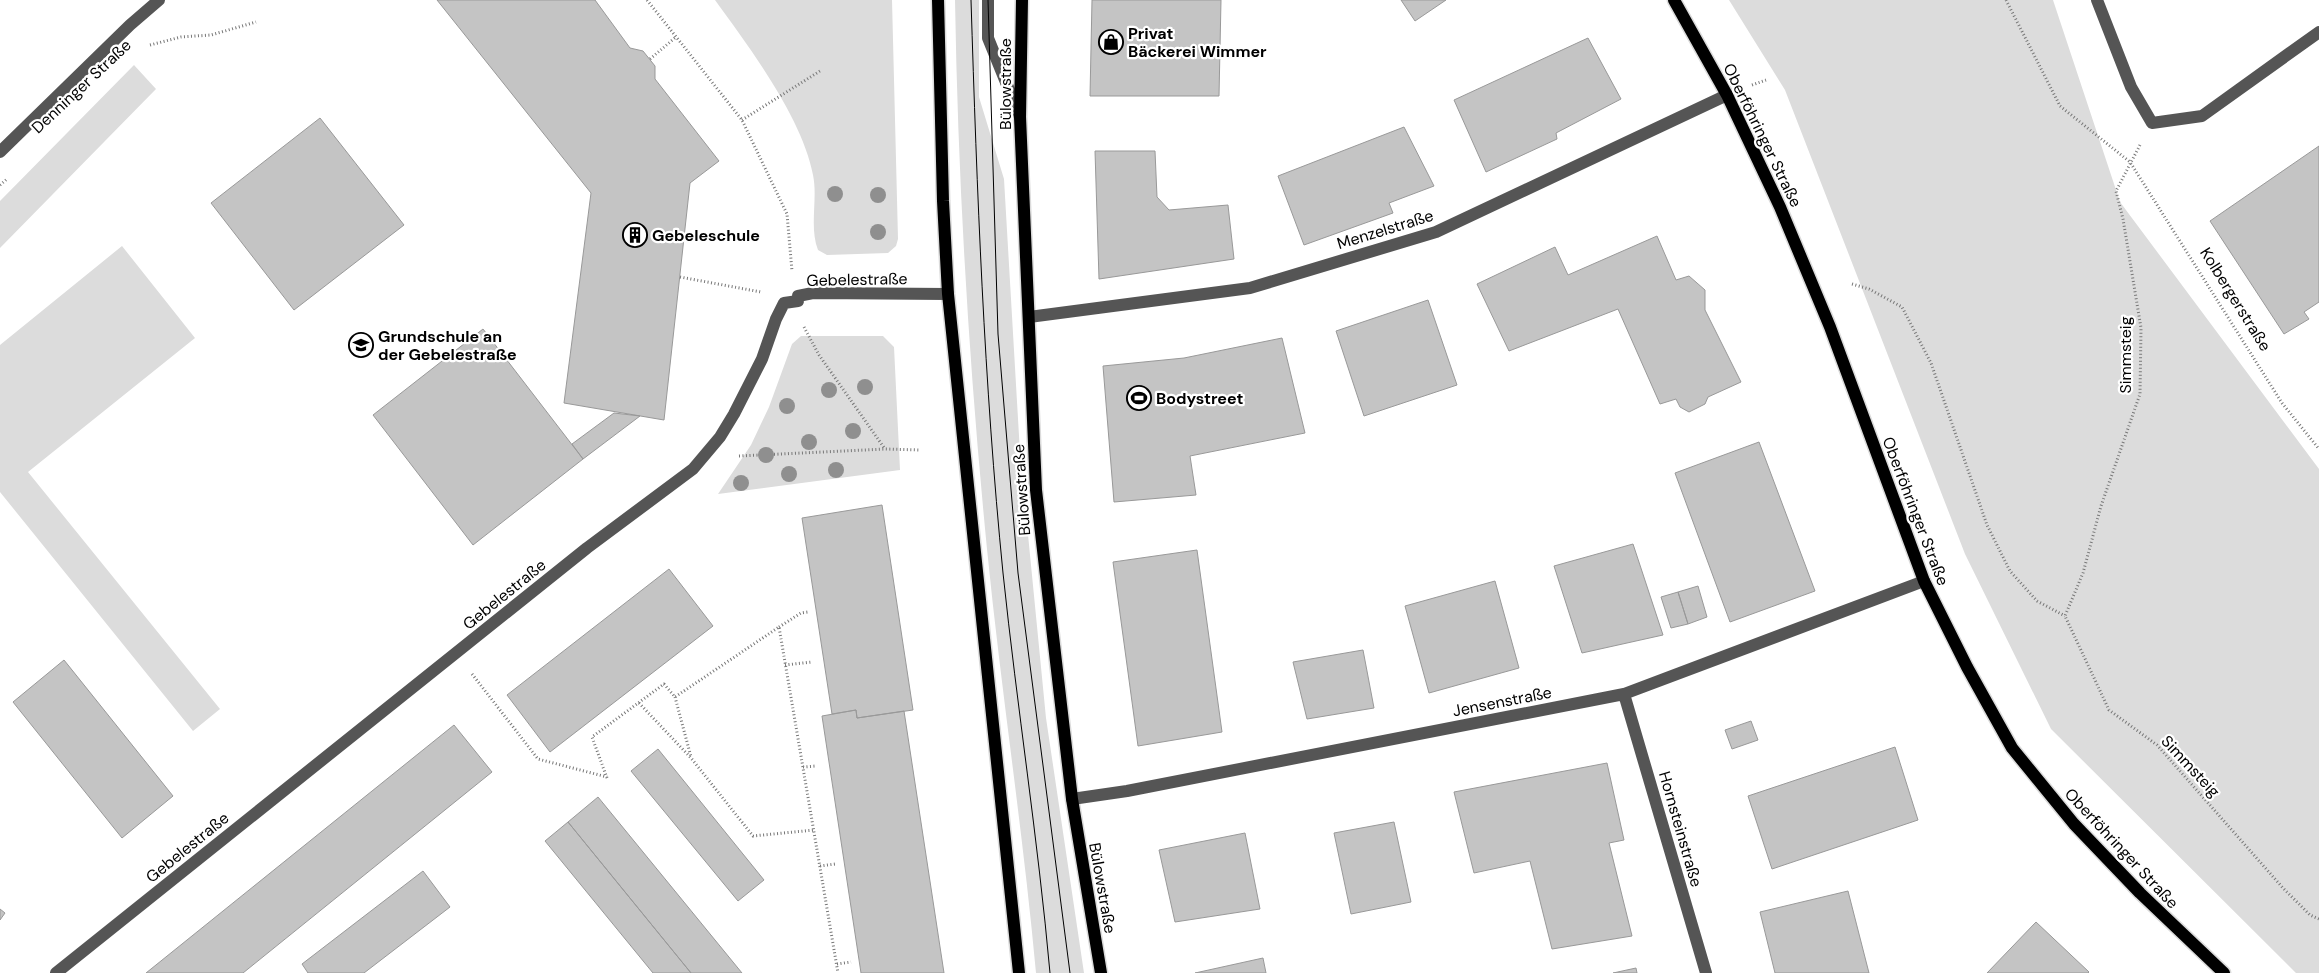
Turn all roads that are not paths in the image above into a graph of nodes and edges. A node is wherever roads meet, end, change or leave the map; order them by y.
1 (159, 0) edge
2 (938, 0) edge
3 (988, 0) edge
4 (1022, 0) edge
5 (1674, 0) edge
6 (2097, 0) edge
7 (2319, 32) edge
8 (1727, 94) junction
9 (1020, 117) junction
10 (0, 152) edge
11 (948, 294) junction
12 (1029, 317) junction
13 (1924, 581) junction
14 (1624, 694) junction
15 (1072, 799) junction
16 (56, 973) edge
17 (1019, 973) edge
18 (1102, 973) edge
19 (1706, 973) edge
20 (2224, 973) edge

1 - 10 street, Denninger Straße
2 - 11 main road
3 - 9 street
4 - 9 main road, Bülowstraße
5 - 8 main road, Oberföhringer Straße
6 - 7 street
8 - 12 street, Menzelstraße
8 - 13 main road, Oberföhringer Straße
9 - 12 main road, Bülowstraße
11 - 16 street, Gebelestraße
11 - 17 main road
12 - 15 main road, Bülowstraße
13 - 14 street, Jensenstraße
13 - 20 main road, Oberföhringer Straße
14 - 15 street, Jensenstraße
14 - 19 street, Hornsteinstraße
15 - 18 main road, Bülowstraße

